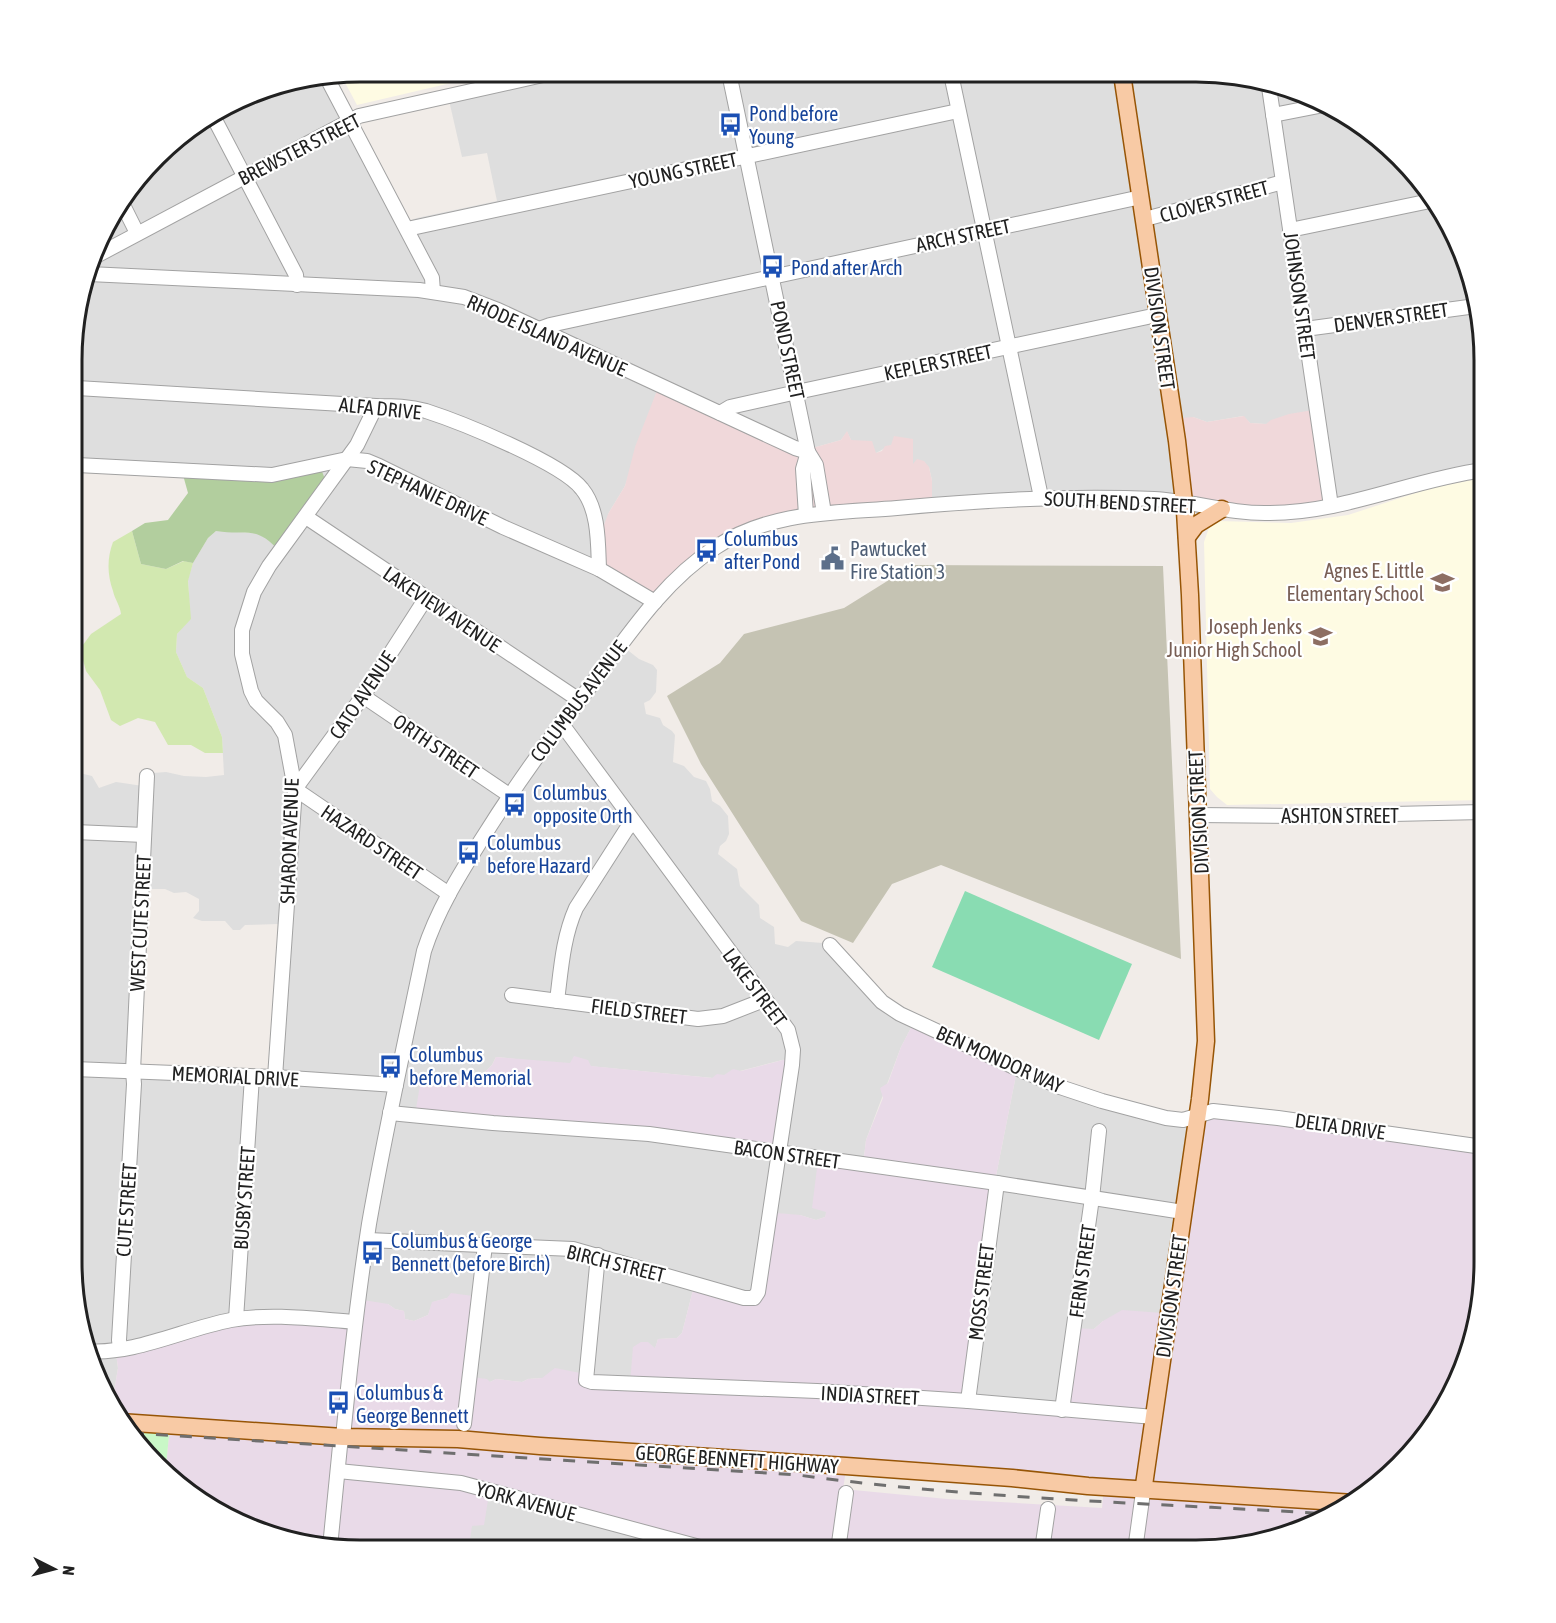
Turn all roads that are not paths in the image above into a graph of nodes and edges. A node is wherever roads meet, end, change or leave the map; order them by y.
1 (512, 82) edge
2 (731, 82) edge
3 (953, 82) edge
4 (1123, 82) edge
5 (330, 84) edge
6 (1270, 93) edge
7 (1310, 108) edge
8 (958, 111) junction
9 (1273, 115) junction
10 (350, 121) junction
11 (217, 123) edge
12 (746, 156) junction
13 (245, 177) junction
14 (1283, 182) junction
15 (1141, 197) junction
16 (1424, 202) edge
17 (126, 211) edge
18 (1145, 219) junction
19 (407, 229) junction
20 (985, 230) junction
21 (1290, 231) junction
22 (137, 233) junction
23 (105, 251) edge
24 (96, 274) edge
25 (772, 275) junction
26 (297, 285) junction
27 (433, 292) junction
28 (1468, 307) edge
29 (1157, 315) junction
30 (539, 329) junction
31 (1305, 329) junction
32 (1010, 347) junction
33 (82, 388) edge
34 (797, 392) junction
35 (376, 406) junction
36 (720, 413) junction
37 (808, 452) junction
38 (347, 459) junction
39 (82, 465) edge
40 (1474, 472) edge
41 (1041, 497) junction
42 (1184, 502) junction
43 (1331, 506) junction
44 (1222, 509) junction
45 (824, 513) junction
46 (806, 514) junction
47 (306, 517) junction
48 (1186, 537) junction
49 (599, 569) junction
50 (426, 598) junction
51 (655, 602) junction
52 (363, 696) junction
53 (579, 700) junction
54 (561, 723) junction
55 (147, 776) dead end
56 (295, 789) junction
57 (509, 795) junction
58 (1474, 812) edge
59 (1197, 815) junction
60 (633, 822) junction
61 (82, 832) edge
62 (144, 835) junction
63 (449, 894) junction
64 (830, 945) dead end
65 (512, 994) dead end
66 (764, 1000) junction
67 (557, 1001) junction
68 (82, 1069) edge
69 (133, 1071) junction
70 (252, 1077) junction
71 (275, 1077) junction
72 (396, 1085) junction
73 (390, 1113) junction
74 (1197, 1116) junction
75 (1099, 1131) dead end
76 (1474, 1146) edge
77 (778, 1153) junction
78 (997, 1183) junction
79 (1092, 1198) junction
80 (1182, 1212) junction
81 (368, 1240) junction
82 (485, 1245) junction
83 (598, 1255) junction
84 (754, 1298) joint
85 (236, 1319) junction
86 (355, 1322) junction
87 (120, 1349) junction
88 (97, 1350) edge
89 (968, 1401) junction
90 (1062, 1410) junction
91 (1154, 1417) junction
92 (133, 1423) edge
93 (464, 1424) dead end
94 (343, 1437) junction
95 (338, 1471) junction
96 (1143, 1487) junction
97 (846, 1493) dead end
98 (1336, 1502) edge
99 (1048, 1509) dead end
100 (331, 1539) edge
101 (669, 1540) edge
102 (839, 1540) edge
103 (1043, 1540) edge
104 (1136, 1540) edge

1 - 10 street, BREWSTER STREET
2 - 12 street, POND STREET
3 - 8 street
4 - 15 main road, DIVISION STREET
5 - 10 street
6 - 9 street, JOHNSON STREET
7 - 9 street
8 - 12 street, YOUNG STREET
8 - 20 street
9 - 14 street, JOHNSON STREET
10 - 13 street, BREWSTER STREET
10 - 19 street
11 - 13 street
12 - 19 street, YOUNG STREET
12 - 25 street, POND STREET
13 - 22 street, BREWSTER STREET
13 - 26 street
14 - 18 street, CLOVER STREET
14 - 21 street, JOHNSON STREET
15 - 18 main road, DIVISION STREET
15 - 20 street, ARCH STREET
16 - 21 street
17 - 22 street
18 - 29 main road, DIVISION STREET
19 - 27 street
20 - 25 street, ARCH STREET
20 - 32 street
21 - 31 street, JOHNSON STREET
22 - 23 street, BREWSTER STREET
24 - 26 street, RHODE ISLAND AVENUE
25 - 30 street, ARCH STREET
25 - 34 street, POND STREET
26 - 27 street, RHODE ISLAND AVENUE
27 - 30 street, RHODE ISLAND AVENUE
28 - 31 street, DENVER STREET
29 - 32 street, KEPLER STREET
29 - 42 main road, DIVISION STREET
30 - 36 street, RHODE ISLAND AVENUE
31 - 43 street, JOHNSON STREET
32 - 34 street, KEPLER STREET
32 - 41 street
33 - 35 street, ALFA DRIVE
34 - 36 street, KEPLER STREET
34 - 37 street, POND STREET
35 - 38 street, SHARON AVENUE
35 - 49 street, ALFA DRIVE
36 - 37 street, RHODE ISLAND AVENUE
37 - 45 street, POND STREET
37 - 46 street, POND STREET
38 - 39 street, STEPHANIE DRIVE
38 - 47 street, SHARON AVENUE
38 - 49 street, STEPHANIE DRIVE
40 - 43 street, SOUTH BEND STREET
41 - 42 street, SOUTH BEND STREET
41 - 45 street, SOUTH BEND STREET
42 - 44 street, SOUTH BEND STREET
42 - 48 main road, DIVISION STREET
43 - 44 street, SOUTH BEND STREET
44 - 48 main road
45 - 46 street, COLUMBUS AVENUE
46 - 51 street, COLUMBUS AVENUE
47 - 50 street, LAKEVIEW AVENUE
47 - 56 street, SHARON AVENUE
48 - 59 main road, DIVISION STREET
49 - 51 street, STEPHANIE DRIVE
50 - 52 street, CATO AVENUE
50 - 53 street, LAKEVIEW AVENUE
51 - 53 street, COLUMBUS AVENUE
52 - 56 street, CATO AVENUE
52 - 57 street, ORTH STREET
53 - 54 street, COLUMBUS AVENUE
54 - 57 street, COLUMBUS AVENUE
54 - 60 street, LAKE STREET
55 - 62 street, WEST CUTE STREET
56 - 63 street, HAZARD STREET
56 - 71 street, SHARON AVENUE
57 - 63 street, COLUMBUS AVENUE
58 - 59 street, ASHTON STREET
59 - 74 main road, DIVISION STREET
60 - 66 street, LAKE STREET
60 - 67 street
61 - 62 street
62 - 69 street, WEST CUTE STREET
63 - 72 street, COLUMBUS AVENUE
64 - 74 street, BEN MONDOR WAY
65 - 67 street, FIELD STREET
66 - 67 street, FIELD STREET
66 - 77 street, LAKE STREET
68 - 69 street, MEMORIAL DRIVE
69 - 70 street, MEMORIAL DRIVE
69 - 87 street, CUTE STREET
70 - 71 street, MEMORIAL DRIVE
70 - 85 street, BUSBY STREET
71 - 72 street, MEMORIAL DRIVE
72 - 73 street, COLUMBUS AVENUE
73 - 77 street, BACON STREET
73 - 81 street, COLUMBUS AVENUE
74 - 76 street, DELTA DRIVE
74 - 80 main road, DIVISION STREET
75 - 79 street, FERN STREET
77 - 78 street, BACON STREET
77 - 84 street, LAKE STREET
78 - 79 street, BACON STREET
78 - 89 street, MOSS STREET
79 - 80 street, BACON STREET
79 - 90 street, FERN STREET
80 - 91 main road, DIVISION STREET
81 - 82 street, BIRCH STREET
81 - 86 street, COLUMBUS AVENUE
82 - 83 street, BIRCH STREET
82 - 93 street
83 - 84 street, BIRCH STREET
83 - 89 street, INDIA STREET
85 - 86 street
85 - 87 street
86 - 94 street, COLUMBUS AVENUE
87 - 88 street
89 - 90 street, INDIA STREET
90 - 91 street, INDIA STREET
91 - 96 main road, DIVISION STREET
92 - 94 main road, GEORGE BENNETT HIGHWAY
94 - 95 street, COLUMBUS AVENUE
94 - 96 main road, GEORGE BENNETT HIGHWAY
95 - 100 street, COLUMBUS AVENUE
95 - 101 street, YORK AVENUE
96 - 98 main road, GEORGE BENNETT HIGHWAY
96 - 104 street, DIVISION STREET
97 - 102 street
99 - 103 street

